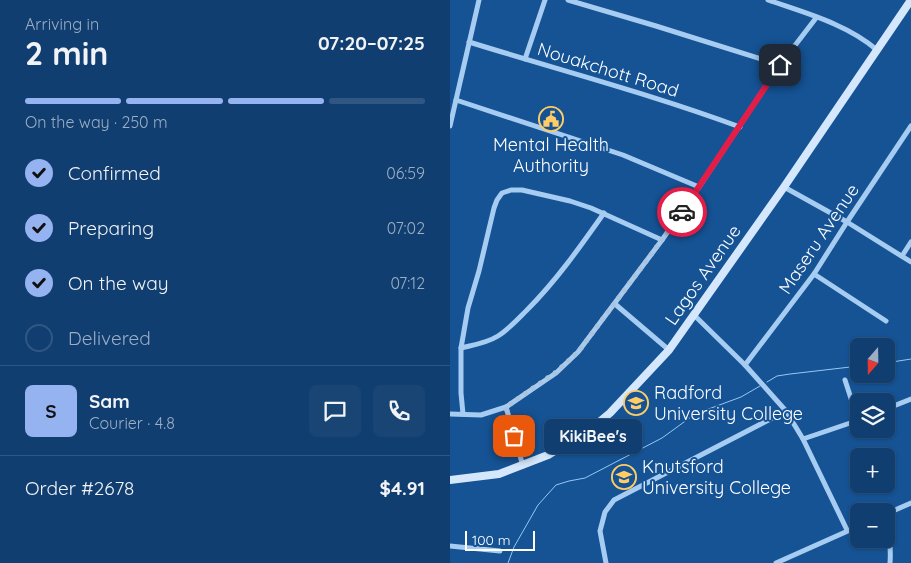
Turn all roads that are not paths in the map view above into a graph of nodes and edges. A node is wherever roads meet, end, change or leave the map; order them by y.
1 (479, 0) edge
2 (545, 0) edge
3 (568, 0) edge
4 (768, 0) edge
5 (911, 0) edge
6 (816, 18) junction
7 (469, 42) junction
8 (877, 50) junction
9 (525, 59) junction
10 (780, 65) junction
11 (456, 100) junction
12 (450, 126) edge
13 (740, 126) junction
14 (911, 126) edge
15 (784, 186) junction
16 (699, 187) junction
17 (604, 213) junction
18 (847, 222) junction
19 (662, 240) junction
20 (911, 242) edge
21 (902, 256) junction
22 (911, 262) edge
23 (814, 274) junction
24 (615, 304) junction
25 (694, 315) junction
26 (886, 321) dead end
27 (461, 348) junction
28 (669, 350) junction
29 (745, 365) junction
30 (845, 380) dead end
31 (850, 395) edge
32 (911, 399) edge
33 (895, 405) edge
34 (506, 407) junction
35 (786, 411) junction
36 (450, 414) edge
37 (463, 414) junction
38 (850, 423) edge
39 (803, 439) junction
40 (523, 466) junction
41 (450, 480) edge
42 (911, 503) edge
43 (895, 510) edge
44 (848, 530) joint
45 (450, 546) edge
46 (889, 548) edge
47 (500, 551) dead end
48 (606, 563) edge
49 (776, 563) edge
50 (890, 563) edge

1 - 7 street
2 - 9 street
3 - 10 street
4 - 6 street
5 - 8 street, Lagos Avenue
6 - 8 street
6 - 10 street
7 - 9 street, Nouakchott Road
7 - 11 street
8 - 15 street, Lagos Avenue
9 - 13 street, Nouakchott Road
10 - 13 street
11 - 12 street
11 - 16 street
13 - 16 street
14 - 18 street, Maseru Avenue
15 - 18 street
15 - 25 street, Lagos Avenue
16 - 19 street
17 - 19 street
17 - 27 street
17 - 27 street
18 - 21 street
18 - 23 street, Maseru Avenue
19 - 24 street
20 - 21 street
21 - 22 street
23 - 26 street
23 - 29 street, Maseru Avenue
24 - 28 street
24 - 34 street
25 - 28 street, Lagos Avenue
25 - 29 street
27 - 37 street
28 - 40 street, Lagos Avenue
29 - 35 street
30 - 31 street
32 - 33 street
34 - 37 street
34 - 40 street
35 - 39 street
35 - 48 street
36 - 37 street
38 - 39 street
39 - 44 street
40 - 41 street, Lagos Avenue
42 - 43 street
44 - 49 street
45 - 47 street
46 - 50 street

